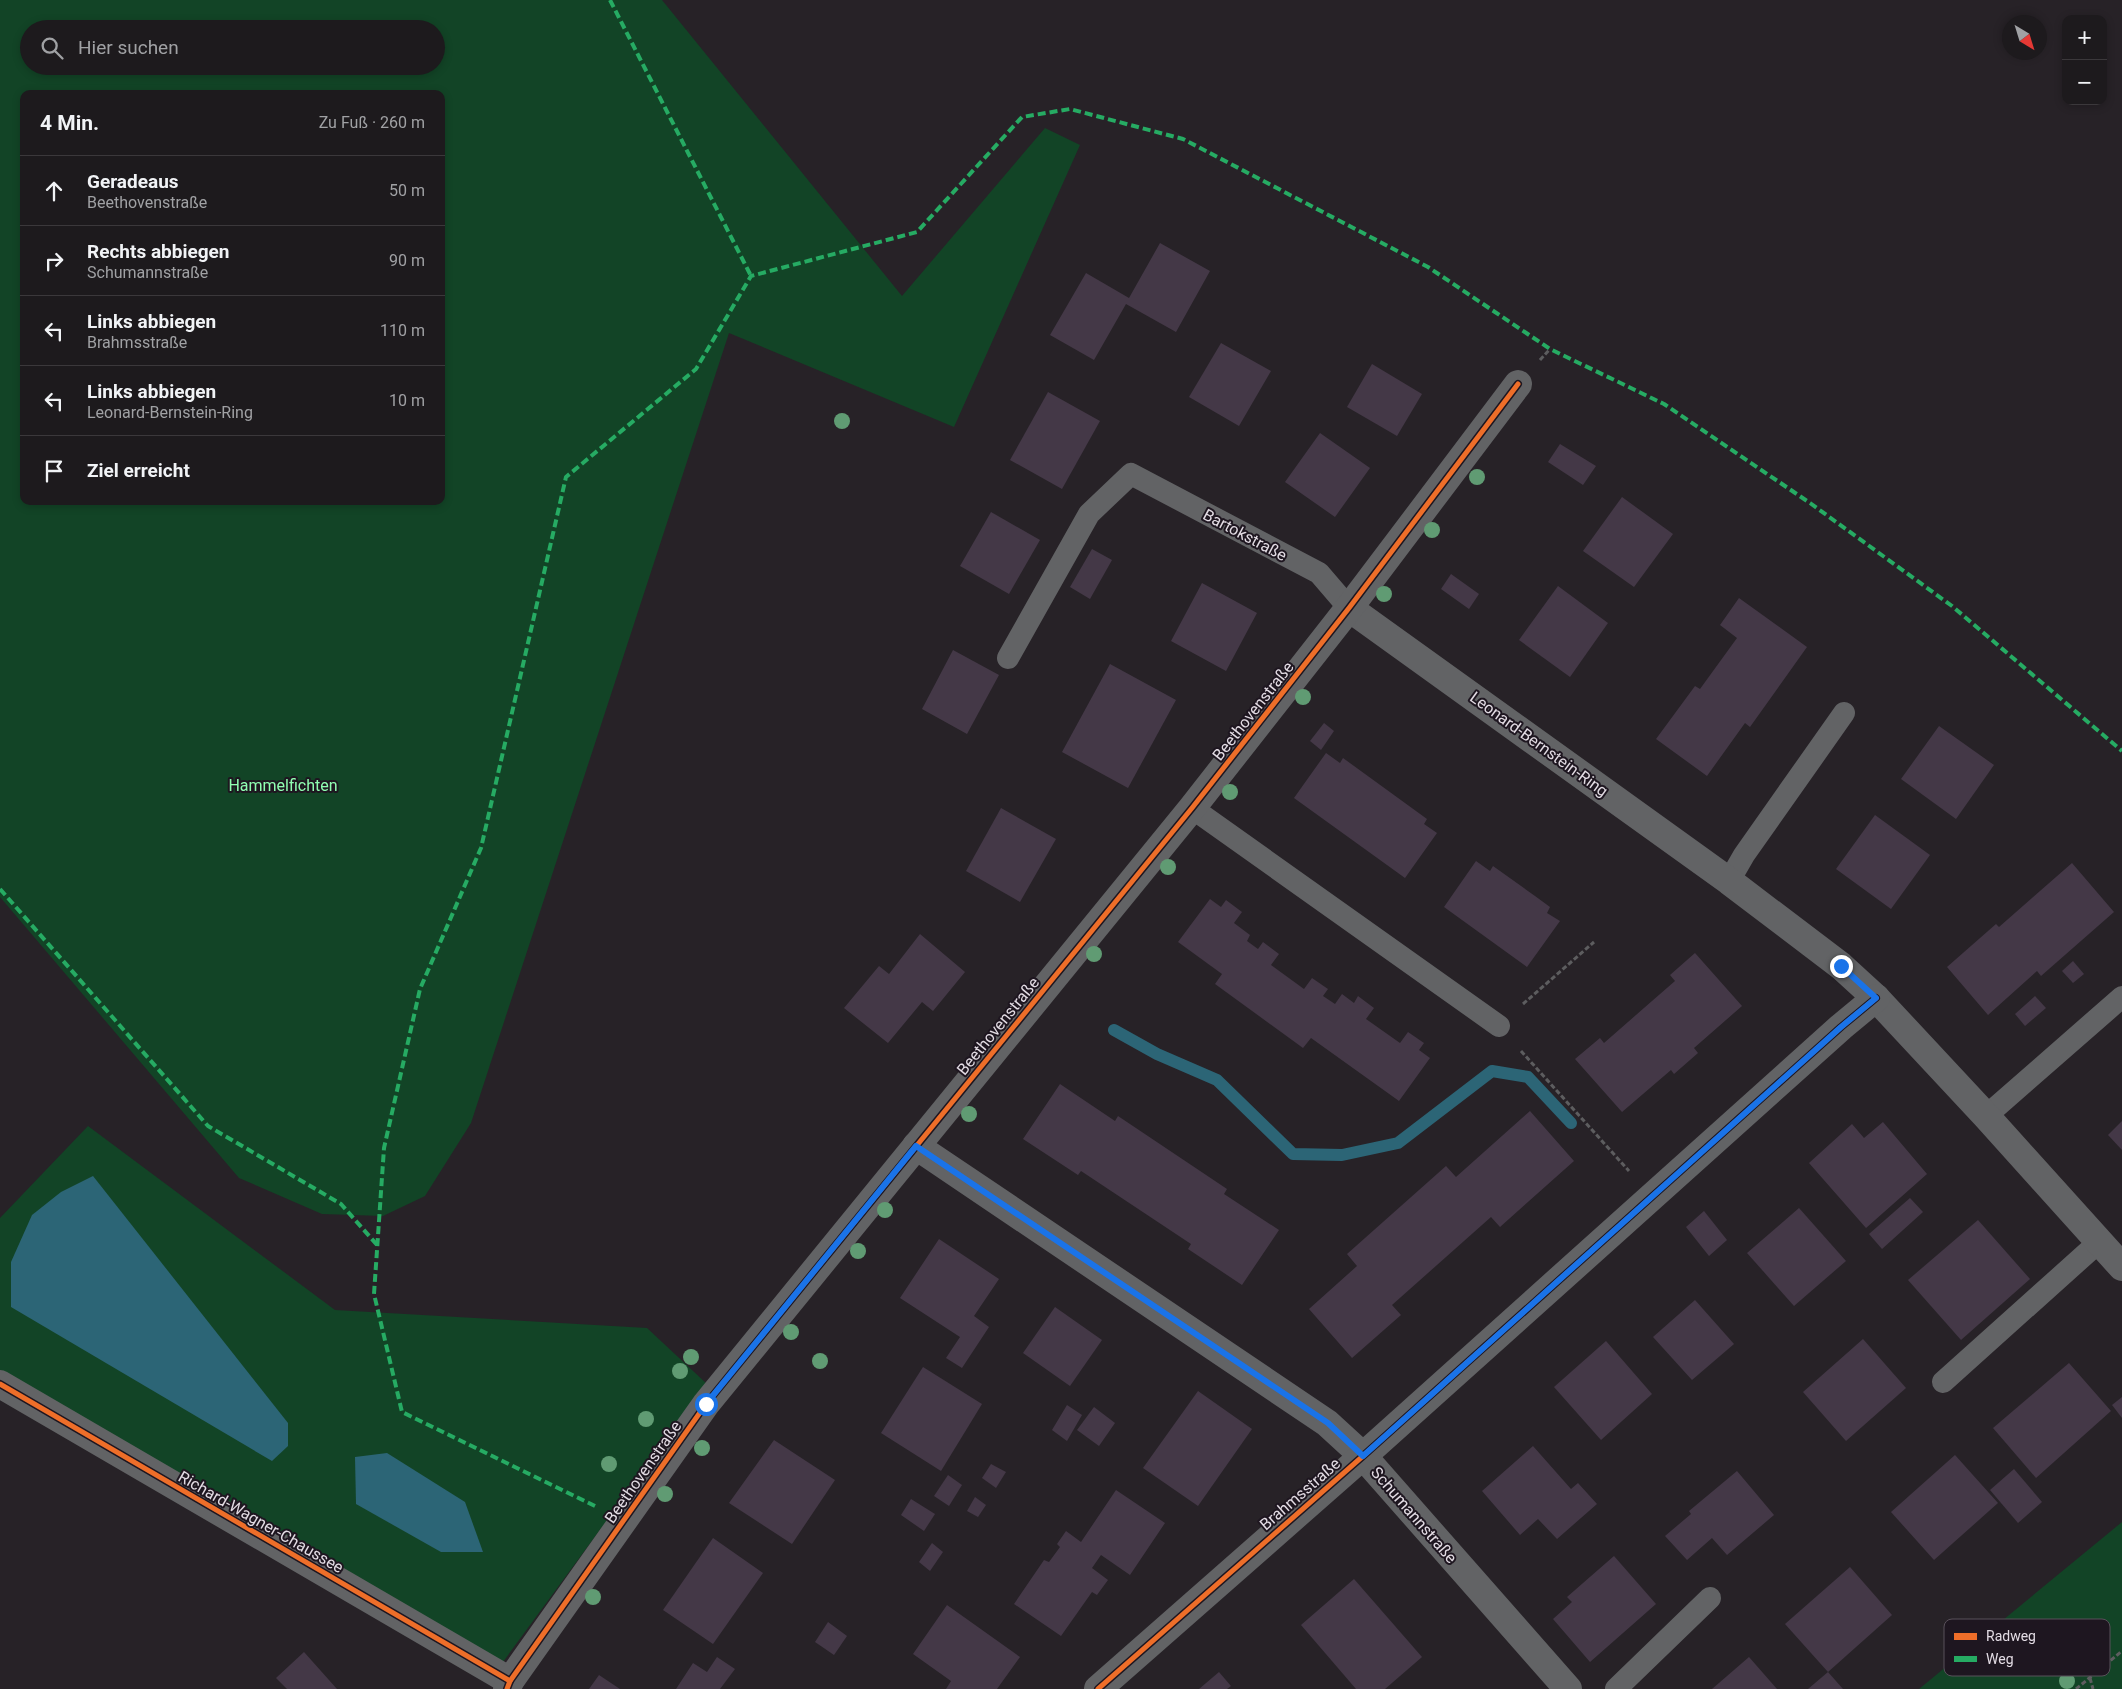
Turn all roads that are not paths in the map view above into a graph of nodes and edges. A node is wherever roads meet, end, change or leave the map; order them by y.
1 (1518, 384) dead end
2 (1349, 608) junction
3 (1008, 658) dead end
4 (1844, 713) dead end
5 (1192, 808) junction
6 (1729, 881) junction
7 (2122, 997) edge
8 (1876, 998) junction
9 (1499, 1026) road end
10 (1986, 1116) junction
11 (916, 1146) junction
12 (2099, 1242) junction
13 (2122, 1267) edge
14 (1943, 1382) dead end
15 (0, 1384) edge
16 (1363, 1456) junction
17 (1710, 1598) dead end
18 (508, 1685) edge
19 (1098, 1689) edge
20 (1568, 1689) edge
21 (1616, 1689) edge

1 - 2 street, Beethovenstraße
2 - 3 lane, Bartokstraße
2 - 5 street, Beethovenstraße
2 - 6 street, Leonard-Bernstein-Ring
4 - 6 lane
5 - 9 lane
5 - 11 street, Beethovenstraße
6 - 8 street, Leonard-Bernstein-Ring
7 - 10 lane
8 - 10 street, Leonard-Bernstein-Ring
8 - 16 street, Brahmsstraße
10 - 12 street, Leonard-Bernstein-Ring
11 - 16 street, Schumannstraße
11 - 18 street, Beethovenstraße
12 - 13 street, Leonard-Bernstein-Ring
12 - 14 lane
15 - 18 street, Richard-Wagner-Chaussee
16 - 19 street, Brahmsstraße
16 - 20 street, Schumannstraße
17 - 21 lane

